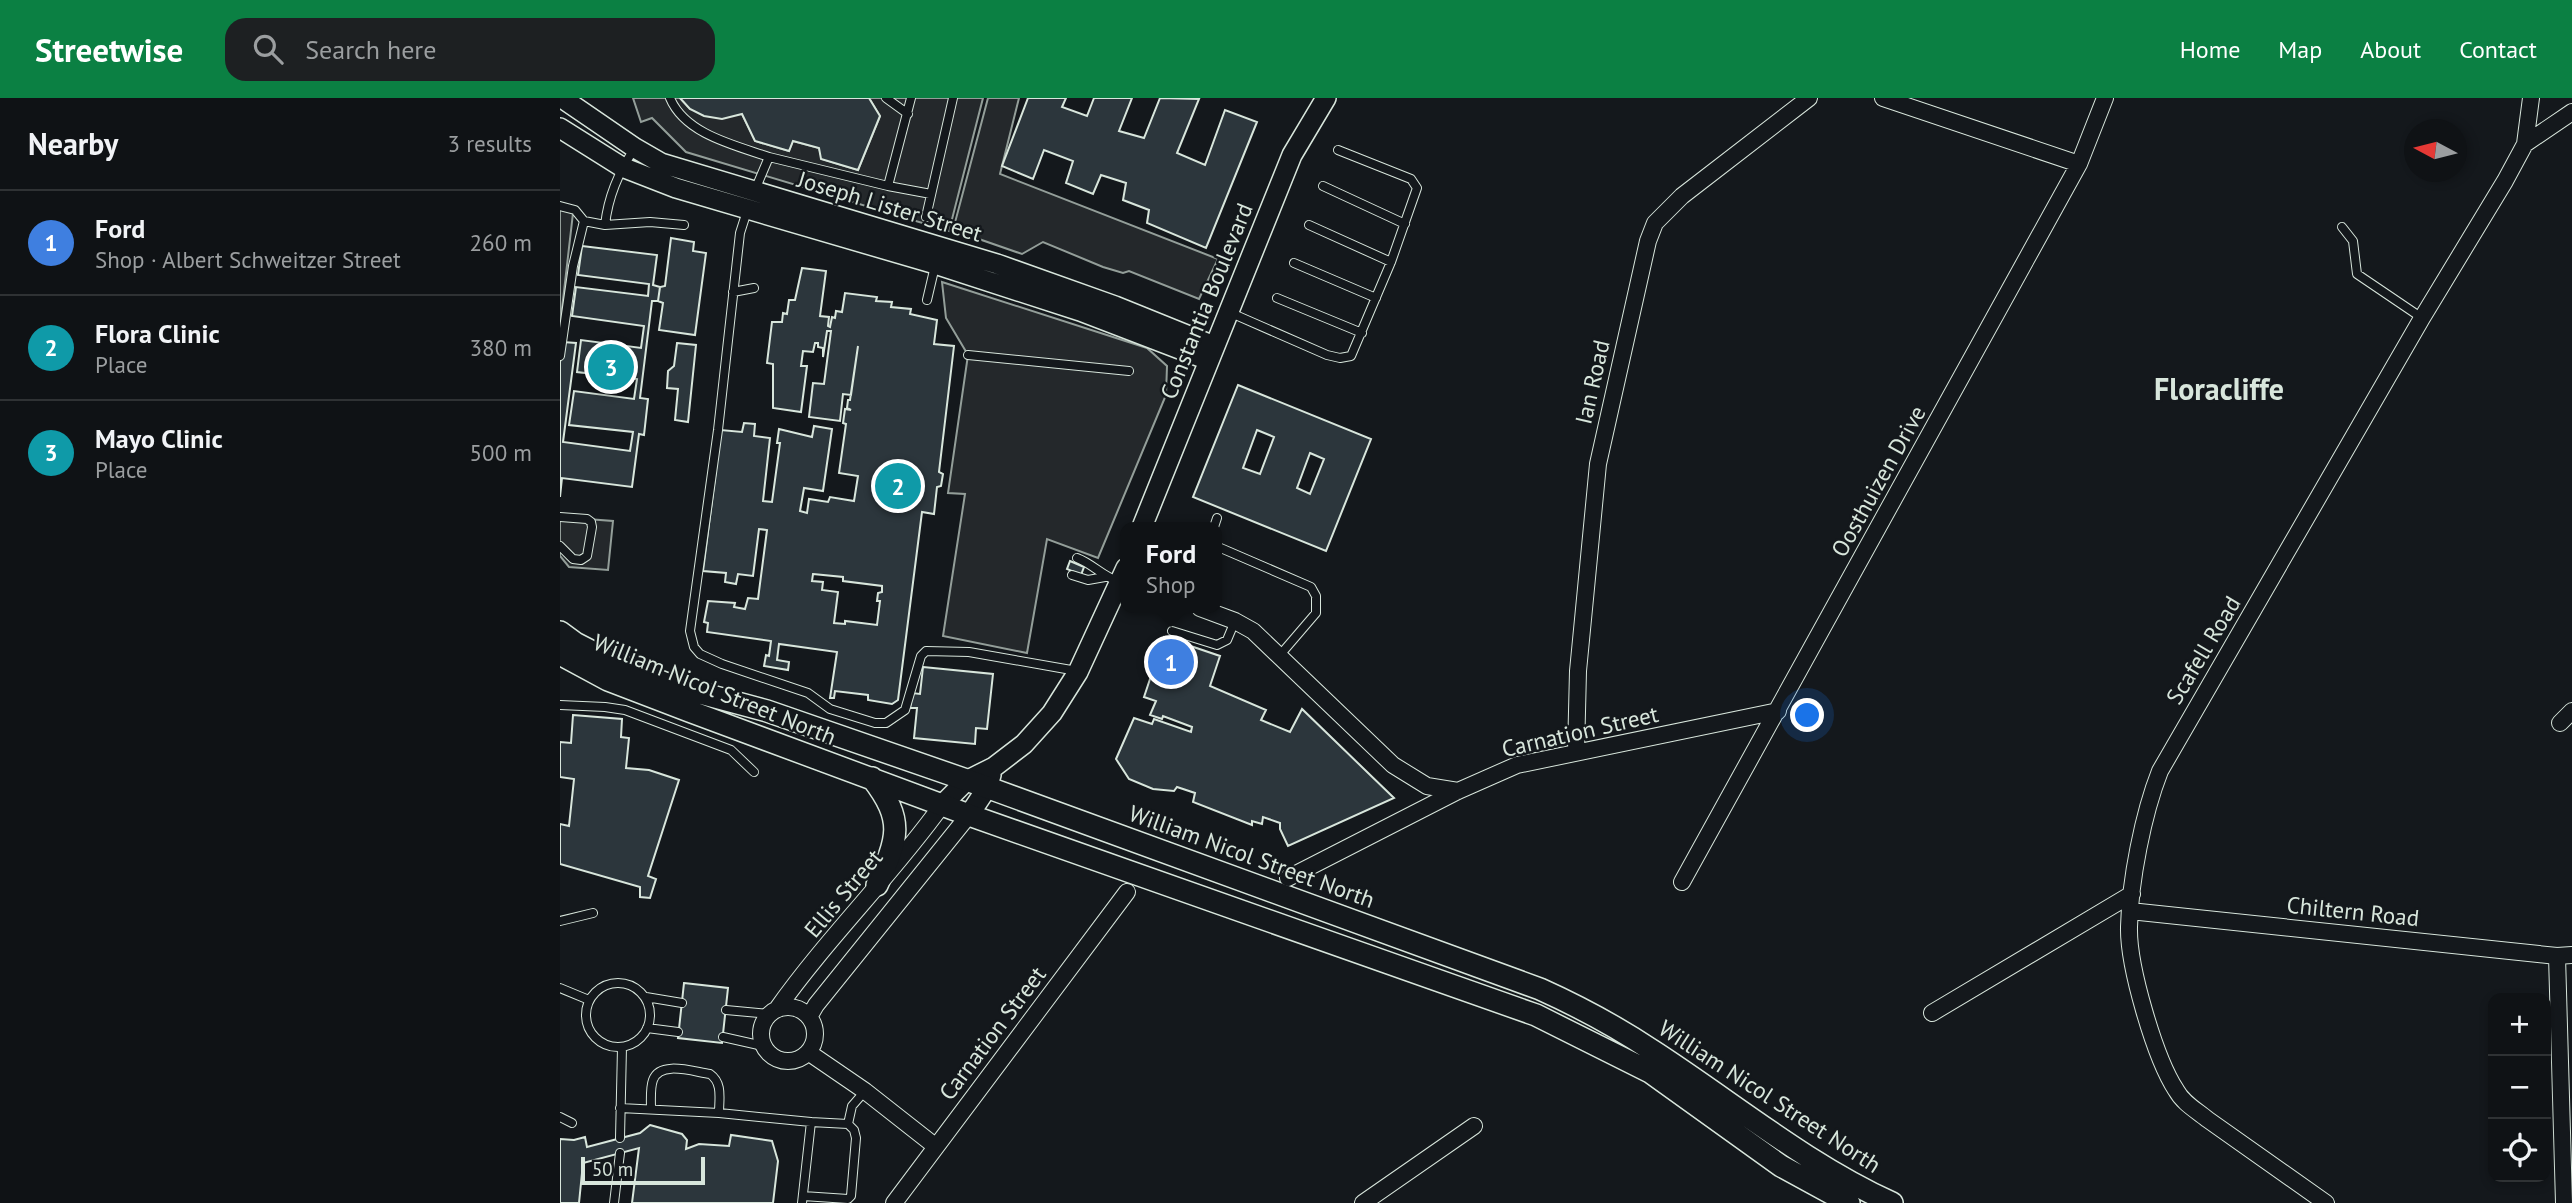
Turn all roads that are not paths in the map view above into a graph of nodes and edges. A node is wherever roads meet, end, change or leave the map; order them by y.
1 (562, 98) edge
2 (670, 98) edge
3 (886, 98) edge
4 (911, 98) edge
5 (953, 98) edge
6 (1326, 98) edge
7 (1809, 98) edge
8 (1883, 98) edge
9 (2105, 98) edge
10 (2531, 98) edge
11 (2572, 112) edge
12 (908, 114) junction
13 (560, 128) edge
14 (2525, 144) junction
15 (635, 148) junction
16 (1338, 150) dead end
17 (768, 157) junction
18 (2079, 164) junction
19 (622, 167) junction
20 (888, 186) junction
21 (1323, 186) dead end
22 (931, 194) junction
23 (751, 200) junction
24 (560, 206) edge
25 (926, 216) dead end
26 (584, 221) junction
27 (1405, 224) junction
28 (605, 225) junction
29 (684, 225) dead end
30 (1308, 225) dead end
31 (2342, 227) dead end
32 (939, 255) junction
33 (1391, 262) junction
34 (1294, 263) dead end
35 (754, 288) dead end
36 (733, 292) junction
37 (1277, 298) dead end
38 (1376, 298) junction
39 (927, 300) dead end
40 (1228, 311) junction
41 (2422, 318) junction
42 (1362, 333) junction
43 (1211, 353) junction
44 (968, 355) dead end
45 (560, 356) edge
46 (1129, 371) dead end
47 (560, 517) edge
48 (1217, 518) dead end
49 (1144, 522) edge
50 (1216, 522) edge
51 (560, 546) edge
52 (1222, 548) edge
53 (1077, 558) dead end
54 (1072, 575) dead end
55 (1119, 578) edge
56 (1213, 613) edge
57 (1235, 621) junction
58 (1172, 631) dead end
59 (560, 632) edge
60 (560, 654) edge
61 (1280, 655) junction
62 (1078, 672) junction
63 (560, 705) edge
64 (1779, 711) junction
65 (1576, 752) junction
66 (993, 767) junction
67 (754, 772) dead end
68 (872, 778) junction
69 (966, 781) junction
70 (987, 788) junction
71 (1458, 791) junction
72 (942, 805) junction
73 (969, 816) junction
74 (1289, 878) dead end
75 (1682, 882) dead end
76 (877, 885) junction
77 (1127, 892) dead end
78 (2131, 903) junction
79 (593, 914) dead end
80 (560, 921) edge
81 (2565, 955) edge
82 (560, 988) edge
83 (646, 998) junction
84 (589, 1000) junction
85 (681, 1003) dead end
86 (726, 1010) dead end
87 (774, 1012) junction
88 (1932, 1013) dead end
89 (809, 1017) junction
90 (647, 1028) junction
91 (678, 1032) dead end
92 (723, 1037) dead end
93 (763, 1046) junction
94 (622, 1047) junction
95 (808, 1052) junction
96 (865, 1091) junction
97 (620, 1108) junction
98 (651, 1109) junction
99 (719, 1113) junction
100 (560, 1117) edge
101 (811, 1122) junction
102 (572, 1123) dead end
103 (848, 1124) junction
104 (1474, 1126) dead end
105 (620, 1138) dead end
106 (935, 1146) junction
107 (620, 1153) dead end
108 (802, 1200) edge
109 (614, 1203) edge
110 (894, 1203) edge
111 (1363, 1203) edge
112 (1849, 1203) edge
113 (1892, 1203) edge
114 (2326, 1203) edge
115 (2564, 1203) edge

1 - 15 street, Joseph Lister Street
2 - 17 lane
3 - 12 lane
4 - 12 lane
5 - 22 lane
6 - 40 street, Constantia Boulevard
7 - 65 street, Ian Road
8 - 18 street
9 - 18 street, Oosthuizen Drive
10 - 14 street, Scafell Road
11 - 14 street
12 - 20 lane
13 - 19 street, Joseph Lister Street
14 - 41 street, Scafell Road
15 - 19 lane
15 - 23 street, Joseph Lister Street
16 - 27 lane
17 - 20 lane
17 - 23 lane
18 - 64 street, Oosthuizen Drive
19 - 23 street, Joseph Lister Street
19 - 28 lane
20 - 22 lane
21 - 27 lane
22 - 25 lane
23 - 32 street, Joseph Lister Street
23 - 36 lane
24 - 26 lane
26 - 28 lane
26 - 45 lane
27 - 33 lane
28 - 29 lane
30 - 33 lane
31 - 41 lane
32 - 39 lane
32 - 43 street, Joseph Lister Street
33 - 38 lane
34 - 38 lane
35 - 36 lane
36 - 62 lane
37 - 42 lane
38 - 42 lane
40 - 42 lane
40 - 43 street, Constantia Boulevard
41 - 78 street, Scafell Road
43 - 49 street, Constantia Boulevard
44 - 46 lane
47 - 51 lane
48 - 50 lane
52 - 61 lane
53 - 55 lane
54 - 55 lane
55 - 62 street
56 - 57 street
57 - 58 lane
57 - 61 street
59 - 69 main road, William Nicol Street North
60 - 68 main road, William Nicol Street North
61 - 71 street
62 - 66 street
63 - 67 lane
64 - 65 street, Carnation Street
64 - 75 street, Oosthuizen Drive
65 - 71 street, Carnation Street
66 - 69 street
66 - 70 street
68 - 72 main road, William Nicol Street North
68 - 76 main road
69 - 70 main road, William Nicol Street North
69 - 72 street
70 - 73 street
70 - 113 main road, William Nicol Street North
71 - 74 street, Carnation Street
72 - 73 main road, William Nicol Street North
72 - 76 street, Ellis Street
73 - 89 street, Ellis Street
73 - 112 main road, William Nicol Street North
76 - 87 street, Ellis Street
77 - 106 street, Carnation Street
78 - 81 street, Chiltern Road
78 - 88 street
78 - 114 street, Scafell Road
79 - 80 lane
81 - 115 street
82 - 84 lane
83 - 84 lane
83 - 85 lane
83 - 90 lane
84 - 94 lane
86 - 87 lane
87 - 89 street
87 - 93 street, Ellis Street
89 - 95 street
90 - 91 lane
90 - 94 lane
92 - 93 lane
93 - 95 street
94 - 97 lane
95 - 96 street
96 - 103 lane
96 - 106 street
97 - 98 lane
97 - 105 lane
98 - 99 lane
98 - 99 lane
99 - 101 lane
100 - 102 lane
101 - 103 lane
101 - 108 lane
103 - 108 lane
104 - 111 street
106 - 110 street, Carnation Street
107 - 109 lane

